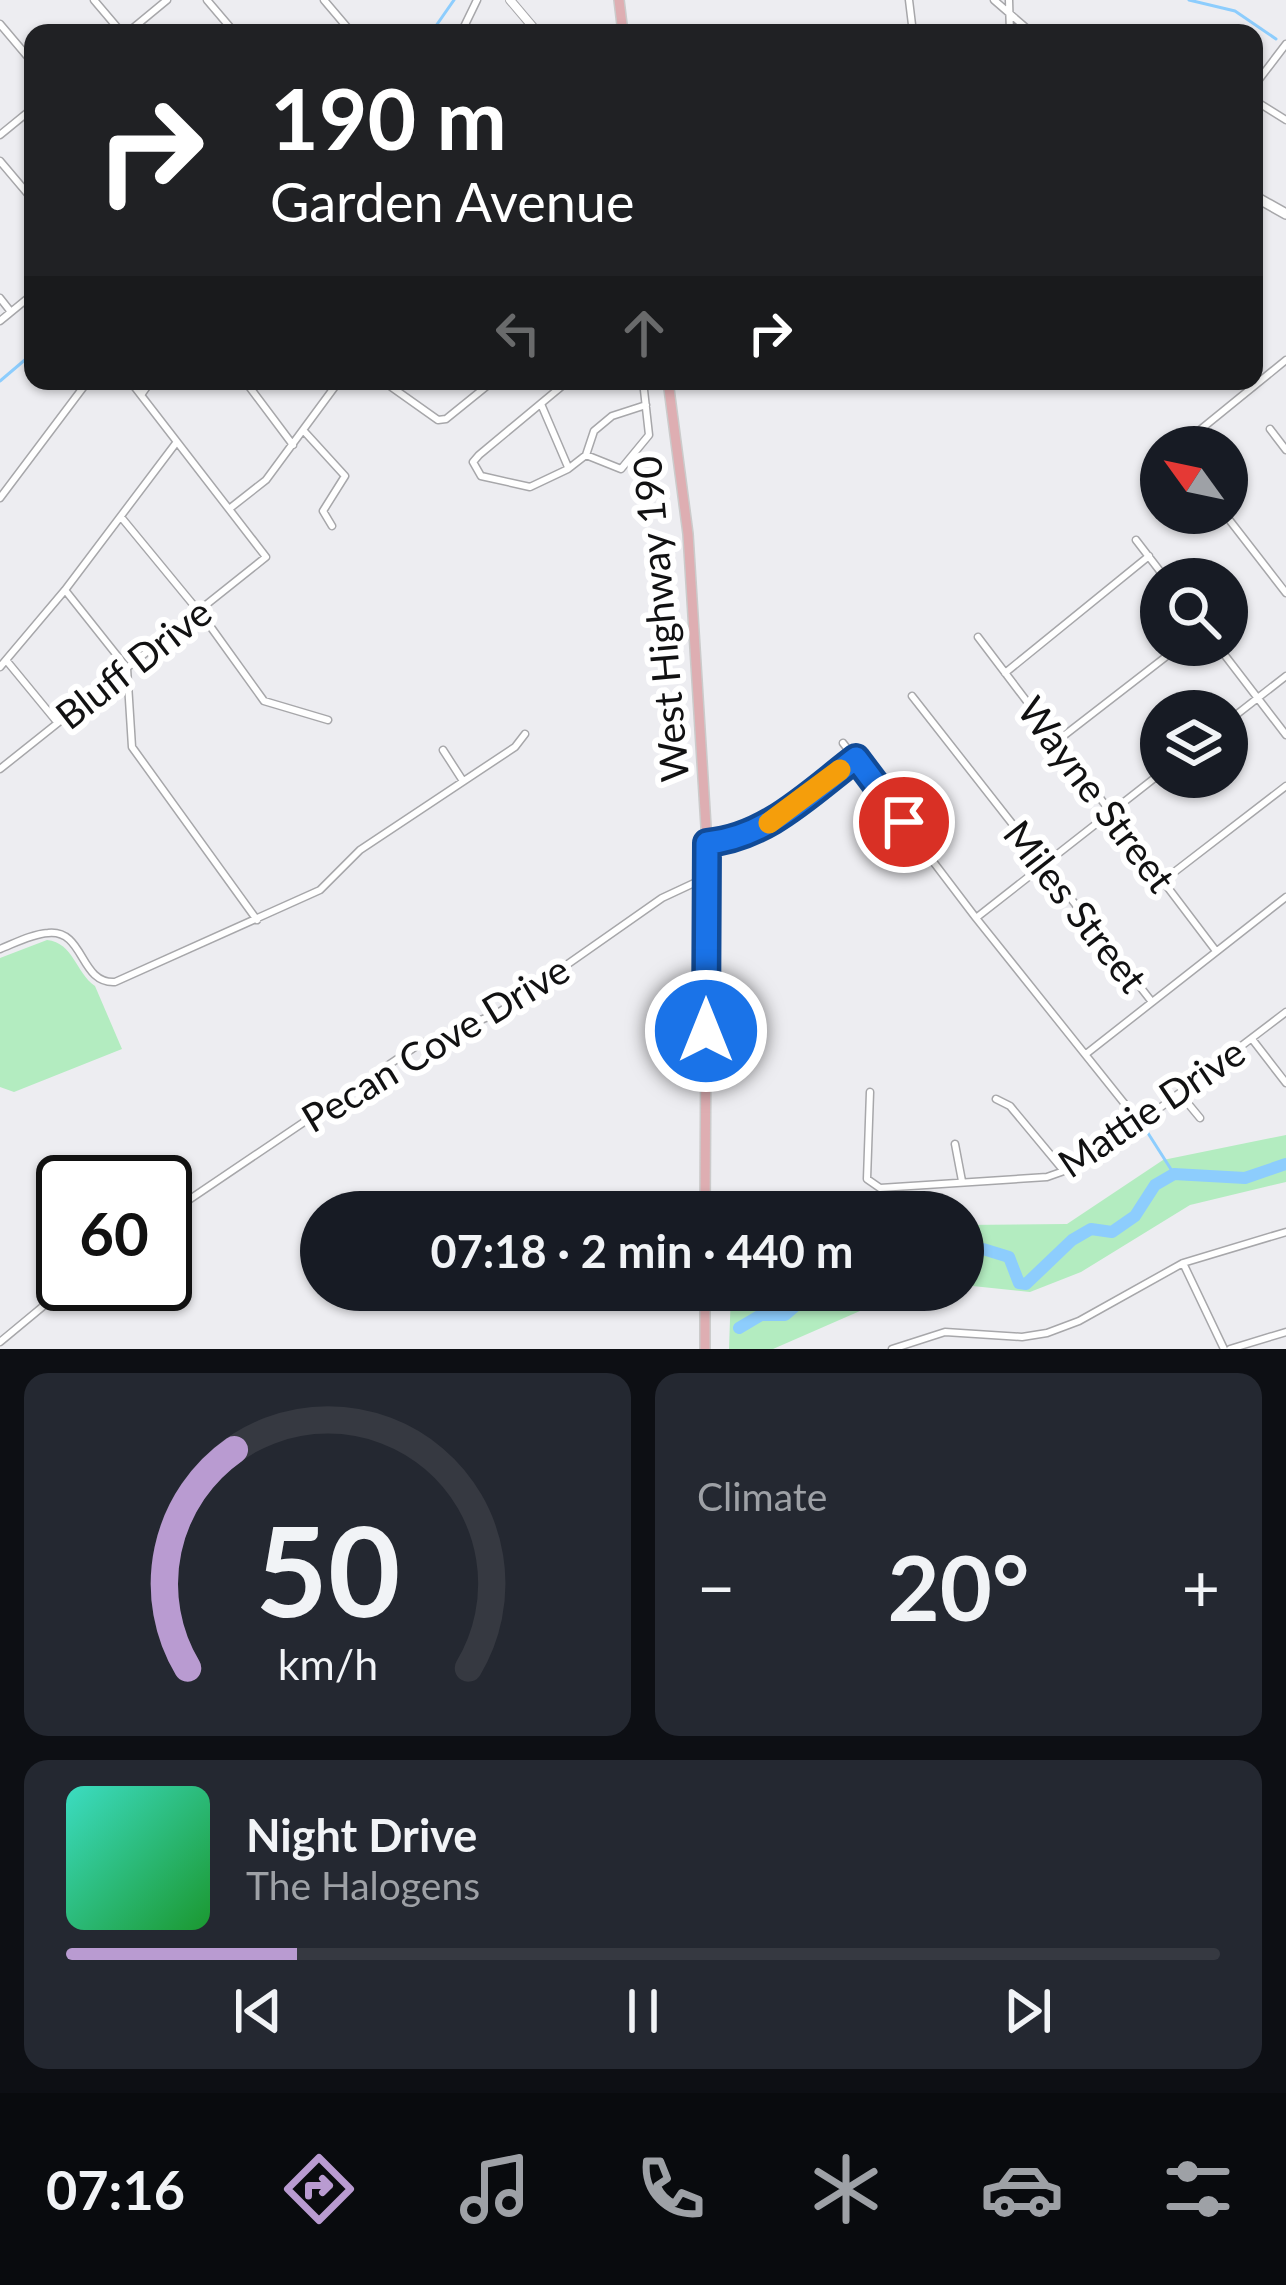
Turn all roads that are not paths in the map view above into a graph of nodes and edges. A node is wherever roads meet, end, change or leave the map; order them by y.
1 (94, 0) edge
2 (167, 0) edge
3 (207, 0) edge
4 (324, 0) edge
5 (510, 0) edge
6 (994, 0) edge
7 (1009, 0) edge
8 (1008, 13) junction
9 (0, 24) edge
10 (116, 24) edge
11 (136, 24) edge
12 (227, 24) edge
13 (344, 24) edge
14 (530, 24) edge
15 (1009, 24) edge
16 (1021, 24) edge
17 (1286, 44) edge
18 (24, 52) edge
19 (1263, 74) edge
20 (24, 116) edge
21 (0, 135) edge
22 (0, 161) edge
23 (24, 189) edge
24 (0, 298) edge
25 (24, 301) edge
26 (11, 312) junction
27 (0, 321) edge
28 (81, 390) edge
29 (138, 390) edge
30 (144, 390) edge
31 (252, 390) edge
32 (333, 390) edge
33 (396, 390) edge
34 (482, 390) edge
35 (557, 390) edge
36 (644, 390) edge
37 (669, 390) edge
38 (1249, 390) edge
39 (141, 394) junction
40 (541, 404) junction
41 (646, 404) junction
42 (1205, 426) edge
43 (304, 430) junction
44 (1270, 430) dead end
45 (176, 443) junction
46 (292, 445) junction
47 (1286, 450) edge
48 (586, 455) junction
49 (568, 469) junction
50 (0, 498) edge
51 (229, 509) junction
52 (122, 517) junction
53 (332, 526) dead end
54 (1240, 534) edge
55 (1136, 540) dead end
56 (1149, 556) joint
57 (65, 590) junction
58 (1286, 593) edge
59 (197, 611) junction
60 (978, 637) dead end
61 (3, 663) edge
62 (1153, 666) edge
63 (1233, 666) edge
64 (127, 668) junction
65 (1005, 673) junction
66 (1286, 676) edge
67 (912, 696) dead end
68 (1258, 698) junction
69 (1248, 706) edge
70 (328, 720) dead end
71 (57, 722) junction
72 (525, 734) dead end
73 (1286, 735) edge
74 (1057, 741) junction
75 (843, 742) dead end
76 (443, 750) dead end
77 (856, 758) junction
78 (0, 769) edge
79 (463, 781) junction
80 (1286, 786) edge
81 (1140, 789) edge
82 (1111, 812) junction
83 (707, 843) junction
84 (1041, 866) junction
85 (707, 877) junction
86 (1164, 880) junction
87 (1286, 897) edge
88 (976, 918) junction
89 (256, 920) junction
90 (0, 949) edge
91 (1216, 951) junction
92 (1152, 1002) junction
93 (1286, 1012) edge
94 (1252, 1039) junction
95 (1086, 1054) junction
96 (1286, 1082) edge
97 (870, 1092) dead end
98 (1181, 1095) junction
99 (996, 1100) dead end
100 (1199, 1118) dead end
101 (1140, 1123) junction
102 (956, 1144) dead end
103 (1064, 1171) junction
104 (962, 1181) junction
105 (706, 1191) edge
106 (192, 1198) edge
107 (1286, 1232) edge
108 (1184, 1263) junction
109 (37, 1311) edge
110 (705, 1311) edge
111 (1286, 1332) edge
112 (0, 1342) edge
113 (705, 1349) edge
114 (892, 1349) edge
115 (1227, 1349) edge

1 - 10 street
2 - 11 street
3 - 12 street
4 - 13 street
5 - 14 street
6 - 8 street
7 - 8 street
8 - 15 street
8 - 16 street
9 - 18 street
17 - 19 street
20 - 21 street
22 - 23 street
24 - 26 street
25 - 26 street
26 - 27 street
28 - 50 street
29 - 39 street
30 - 39 street
31 - 46 street
32 - 43 street
33 - 34 street
35 - 40 street
36 - 41 street
37 - 83 main road, West Highway 190
38 - 42 street
39 - 45 street
40 - 49 street
40 - 49 street
41 - 48 street
41 - 48 street
43 - 46 street
43 - 53 street
44 - 47 street
45 - 51 street
45 - 52 street
46 - 51 street
48 - 49 street
51 - 59 street, Bluff Drive
52 - 57 street
52 - 59 street
54 - 58 street
55 - 56 street
56 - 65 street
57 - 61 street
57 - 64 street
59 - 64 street, Bluff Drive
59 - 70 street
60 - 65 street, Wayne Street
61 - 71 street
62 - 74 street
63 - 68 street
64 - 71 street, Bluff Drive
64 - 89 street
65 - 74 street, Wayne Street
66 - 68 street
67 - 84 street, Miles Street
68 - 69 street
68 - 73 street
71 - 78 street, Bluff Drive
72 - 79 street
74 - 82 street, Wayne Street
75 - 77 street
76 - 79 street
77 - 83 street
77 - 88 street
79 - 89 street
80 - 86 street
81 - 82 street
82 - 84 street
82 - 86 street, Wayne Street
83 - 85 main road, West Highway 190
84 - 88 street
84 - 92 street, Miles Street
85 - 105 main road, West Highway 190
85 - 106 street, Pecan Cove Drive
86 - 91 street, Wayne Street
87 - 91 street
88 - 95 street
89 - 90 street
91 - 92 street
92 - 95 street
93 - 94 street, Mattie Drive
94 - 96 street
94 - 98 street, Mattie Drive
95 - 101 street
97 - 104 street, Mattie Drive
98 - 100 street
98 - 101 street, Mattie Drive
99 - 103 street
101 - 103 street, Mattie Drive
102 - 104 street
103 - 104 street, Mattie Drive
107 - 108 street
108 - 114 street
108 - 115 street
109 - 112 street
110 - 113 main road
111 - 115 street

